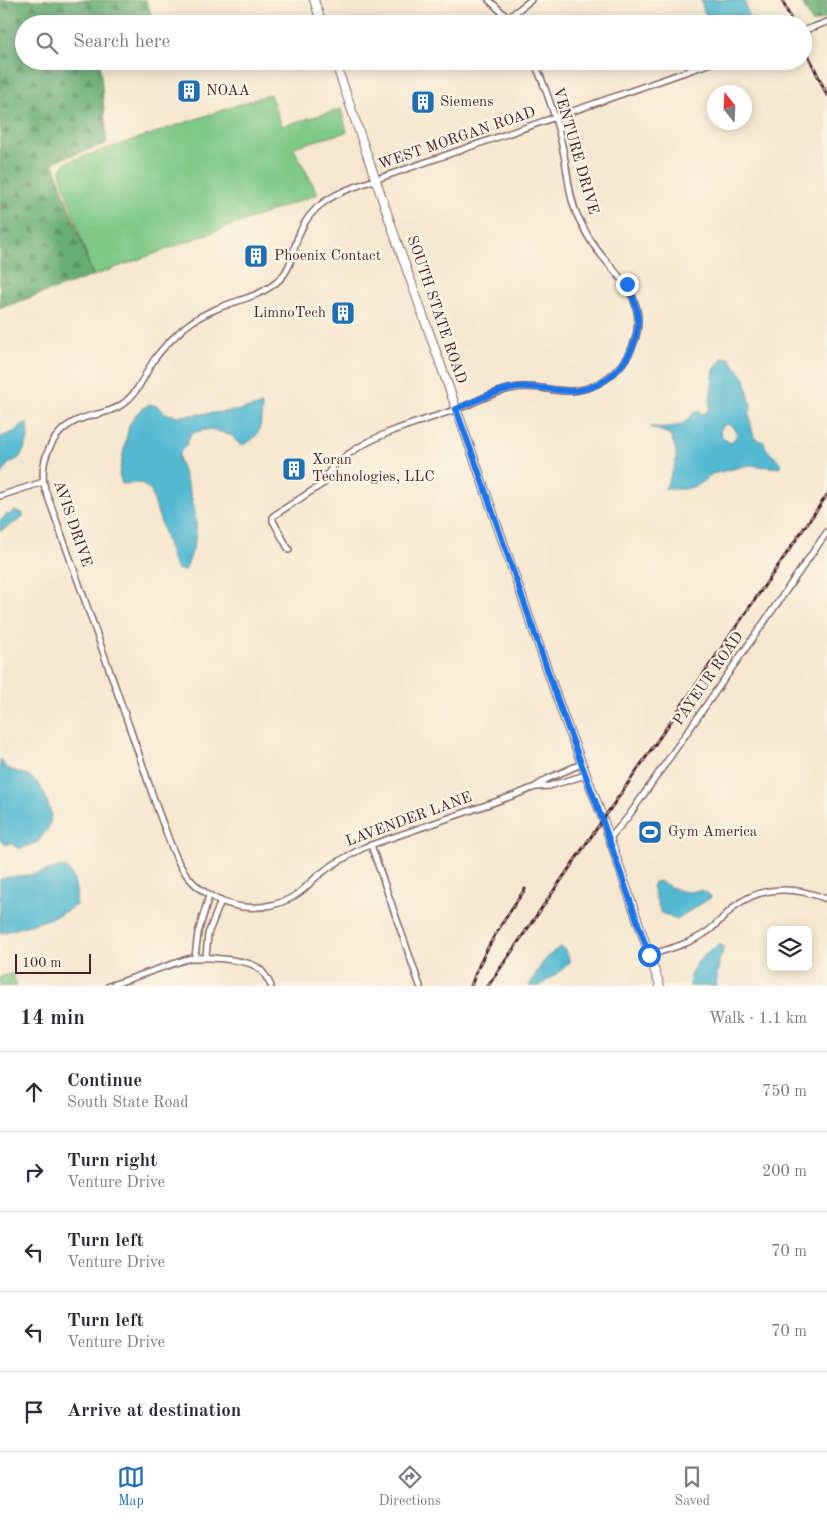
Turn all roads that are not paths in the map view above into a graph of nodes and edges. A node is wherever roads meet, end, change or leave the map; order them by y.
1 (314, 0) edge
2 (490, 0) edge
3 (531, 0) edge
4 (319, 15) edge
5 (505, 15) edge
6 (512, 15) edge
7 (827, 22) edge
8 (812, 28) edge
9 (338, 70) edge
10 (537, 70) edge
11 (692, 70) edge
12 (556, 118) junction
13 (376, 180) junction
14 (456, 409) junction
15 (43, 482) junction
16 (0, 496) edge
17 (827, 532) edge
18 (289, 550) dead end
19 (581, 764) junction
20 (586, 775) junction
21 (535, 787) junction
22 (164, 828) joint
23 (609, 840) junction
24 (371, 845) junction
25 (210, 896) junction
26 (827, 898) edge
27 (221, 901) junction
28 (649, 955) junction
29 (195, 957) junction
30 (206, 957) junction
31 (109, 986) edge
32 (272, 986) edge
33 (420, 986) edge
34 (660, 986) edge

1 - 4 main road
2 - 5 street
3 - 6 street
7 - 8 street
9 - 13 main road, SOUTH STATE ROAD
10 - 12 street, VENTURE DRIVE
11 - 12 street, WEST MORGAN ROAD
12 - 13 street, WEST MORGAN ROAD
12 - 14 street, VENTURE DRIVE
13 - 14 main road, SOUTH STATE ROAD
13 - 15 street, AVIS DRIVE
14 - 18 street, VENTURE DRIVE
14 - 19 main road, SOUTH STATE ROAD
15 - 16 street
15 - 22 street, AVIS DRIVE
17 - 23 street, PAYEUR ROAD
19 - 20 main road, SOUTH STATE ROAD
19 - 21 street, LAVENDER LANE
20 - 21 street, LAVENDER LANE
20 - 23 main road, SOUTH STATE ROAD
21 - 24 street, LAVENDER LANE
22 - 25 street, LAVENDER LANE
23 - 28 main road, SOUTH STATE ROAD
24 - 27 street, LAVENDER LANE
24 - 33 street
25 - 27 street, LAVENDER LANE
25 - 29 street
26 - 28 street
27 - 30 street
28 - 34 main road, SOUTH STATE ROAD
29 - 30 street
29 - 31 street
30 - 32 street

